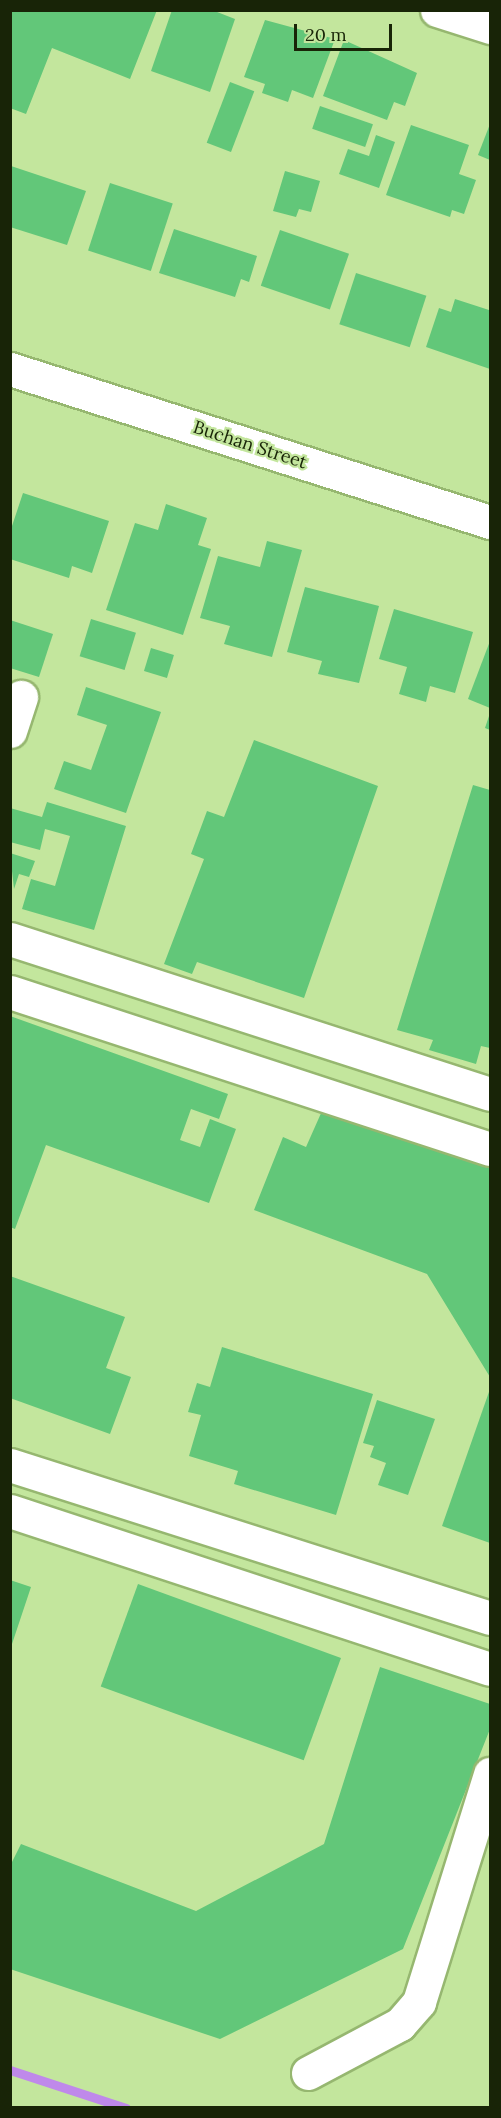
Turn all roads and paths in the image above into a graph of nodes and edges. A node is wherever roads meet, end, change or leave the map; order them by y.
1 (437, 10) edge
2 (490, 27) edge
3 (10, 369) edge
4 (490, 522) edge
5 (21, 697) dead end
6 (10, 731) edge
7 (10, 939) edge
8 (10, 992) edge
9 (490, 1094) edge
10 (490, 1149) edge
11 (10, 1466) edge
12 (10, 1511) edge
13 (490, 1618) edge
14 (490, 1670) edge
15 (490, 1774) edge
16 (308, 2073) dead end

1 - 2 street
3 - 4 street, Buchan Street
5 - 6 street
7 - 9 street
8 - 10 street
11 - 13 street
12 - 14 street
15 - 16 street

